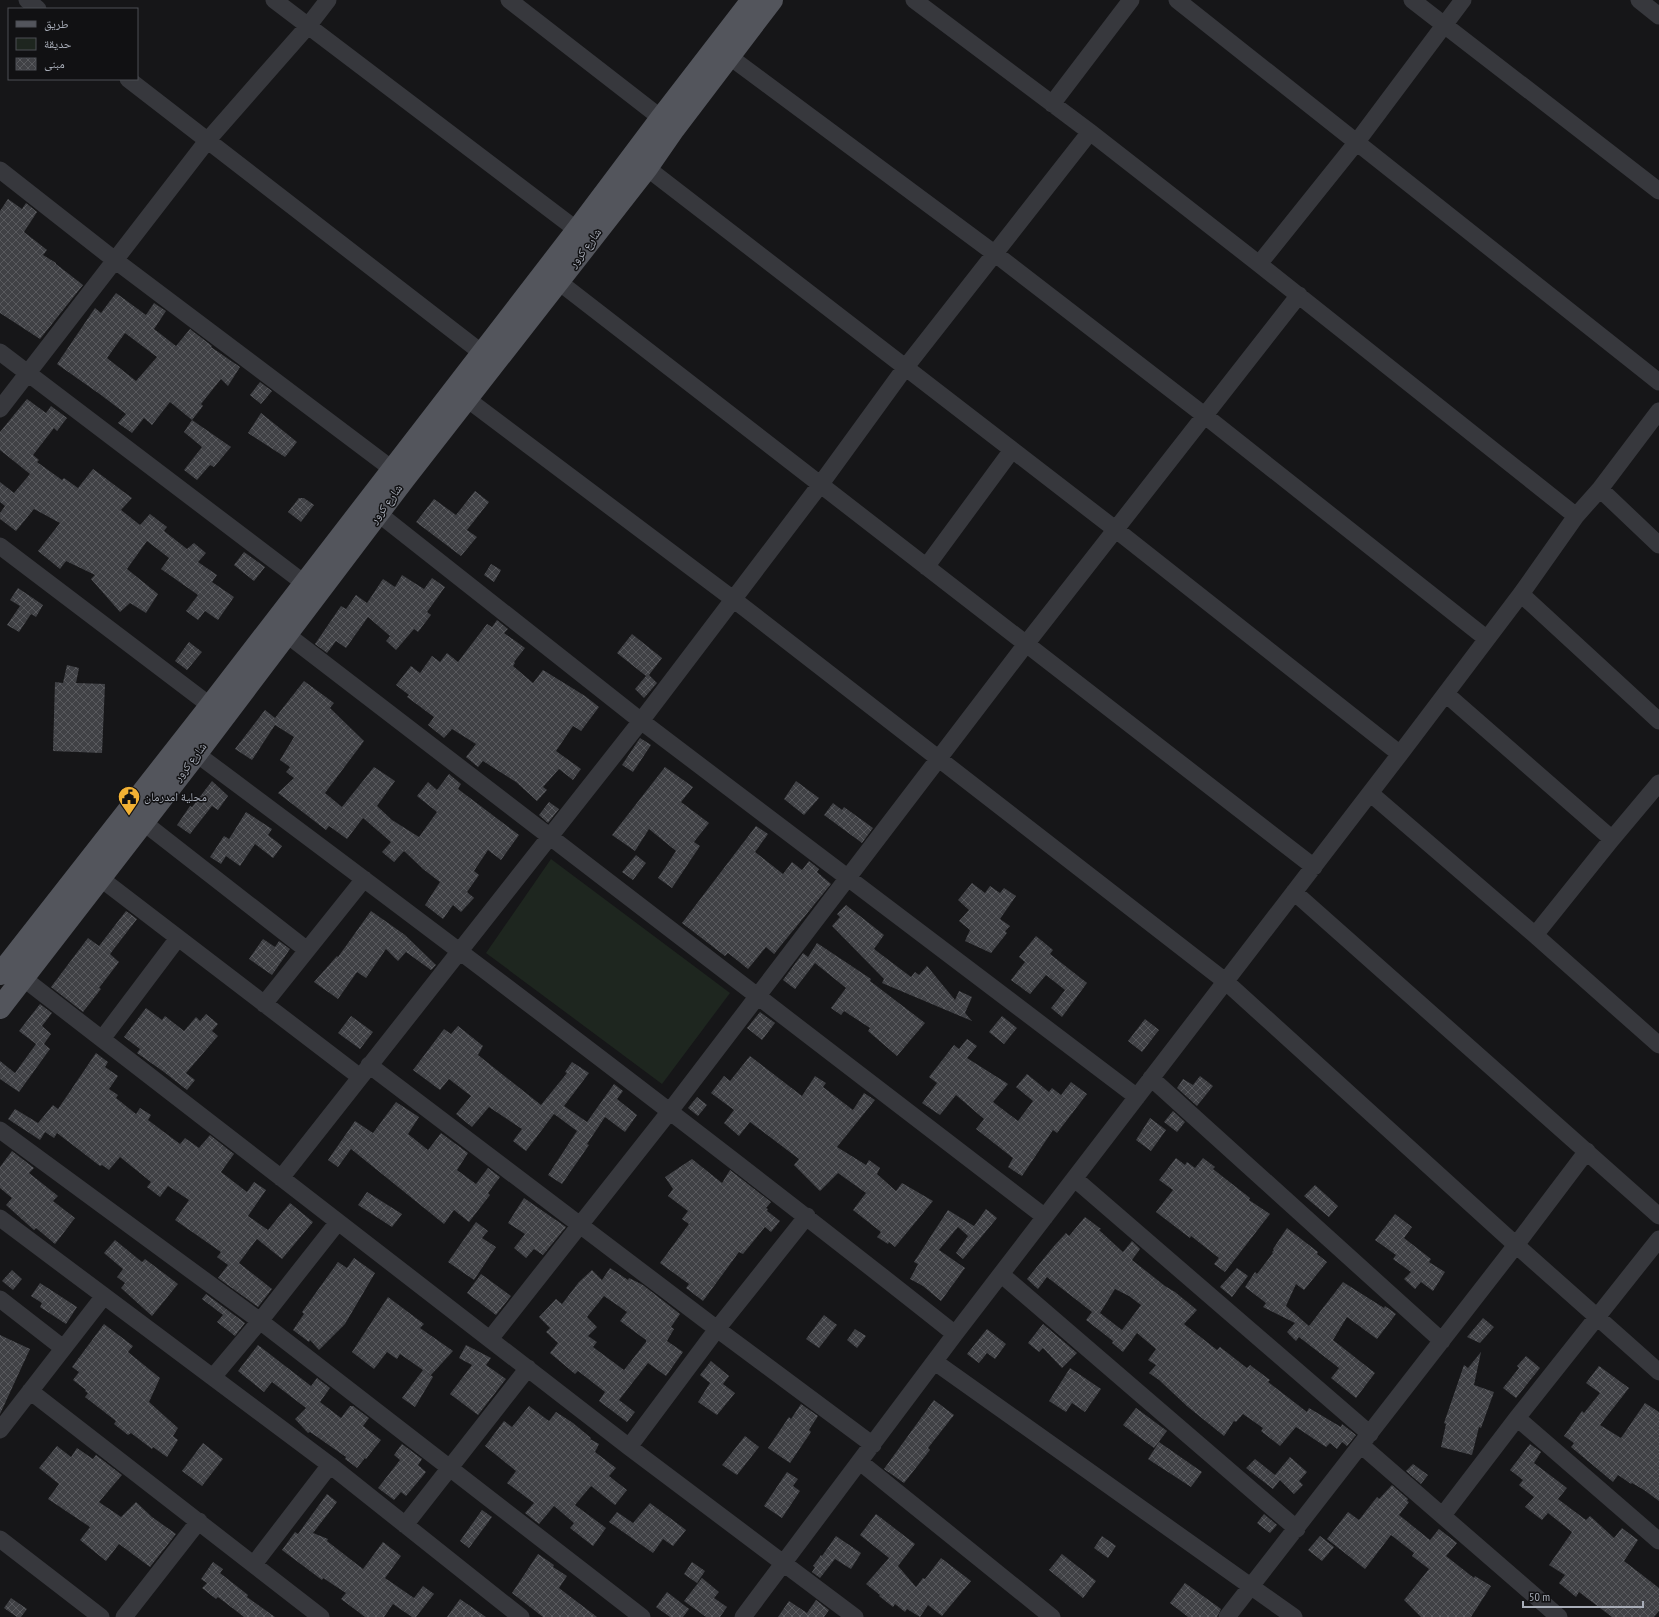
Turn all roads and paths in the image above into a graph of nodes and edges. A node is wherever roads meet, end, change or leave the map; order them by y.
1 (27, 0) edge
2 (274, 0) edge
3 (328, 0) edge
4 (509, 0) edge
5 (752, 0) edge
6 (772, 0) edge
7 (914, 0) edge
8 (1131, 0) edge
9 (1177, 0) edge
10 (1412, 0) edge
11 (1463, 0) edge
12 (1639, 0) edge
13 (37, 8) edge
14 (1659, 16) edge
15 (1444, 24) junction
16 (308, 26) junction
17 (730, 57) junction
18 (129, 80) edge
19 (1052, 104) junction
20 (661, 118) junction
21 (1090, 132) junction
22 (208, 141) junction
23 (1356, 142) junction
24 (647, 168) junction
25 (0, 170) edge
26 (1659, 192) edge
27 (577, 230) junction
28 (994, 253) junction
29 (116, 261) junction
30 (1259, 264) junction
31 (559, 282) junction
32 (1299, 295) junction
33 (0, 352) edge
34 (482, 353) junction
35 (905, 368) junction
36 (28, 374) junction
37 (1659, 382) edge
38 (467, 399) junction
39 (0, 409) edge
40 (1659, 411) edge
41 (1204, 415) junction
42 (1012, 450) junction
43 (392, 469) junction
44 (820, 485) junction
45 (1600, 489) junction
46 (379, 514) junction
47 (1576, 516) junction
48 (1115, 529) junction
49 (1659, 545) edge
50 (0, 546) edge
51 (926, 567) junction
52 (304, 584) junction
53 (1521, 594) junction
54 (733, 599) junction
55 (280, 629) junction
56 (1487, 639) junction
57 (1026, 644) junction
58 (1446, 694) junction
59 (217, 711) junction
60 (640, 721) junction
61 (1659, 721) edge
62 (189, 748) junction
63 (1400, 754) junction
64 (939, 758) junction
65 (1659, 783) edge
66 (1370, 793) junction
67 (143, 822) junction
68 (550, 837) junction
69 (1612, 838) junction
70 (108, 851) junction
71 (1314, 867) junction
72 (100, 878) junction
73 (848, 878) junction
74 (364, 879) junction
75 (1294, 892) junction
76 (1535, 934) junction
77 (178, 938) junction
78 (307, 950) junction
79 (459, 950) junction
80 (7, 970) edge
81 (1225, 981) junction
82 (758, 996) junction
83 (264, 1004) junction
84 (0, 1008) edge
85 (102, 1039) junction
86 (1659, 1045) edge
87 (364, 1071) junction
88 (1150, 1078) junction
89 (1137, 1097) junction
90 (670, 1111) junction
91 (0, 1130) edge
92 (1587, 1151) junction
93 (280, 1178) junction
94 (1075, 1179) junction
95 (807, 1216) junction
96 (1659, 1216) edge
97 (1045, 1217) junction
98 (0, 1218) edge
99 (338, 1222) junction
100 (582, 1225) junction
101 (1659, 1239) edge
102 (1516, 1245) junction
103 (1002, 1275) junction
104 (104, 1296) junction
105 (0, 1299) edge
106 (1597, 1316) junction
107 (260, 1321) junction
108 (717, 1329) junction
109 (955, 1334) junction
110 (490, 1339) junction
111 (1442, 1341) junction
112 (63, 1348) junction
113 (935, 1362) junction
114 (528, 1368) junction
115 (1659, 1372) edge
116 (213, 1377) junction
117 (30, 1390) junction
118 (1517, 1418) junction
119 (1, 1426) edge
120 (1366, 1439) junction
121 (872, 1445) junction
122 (628, 1446) junction
123 (860, 1462) junction
124 (330, 1465) junction
125 (449, 1468) junction
126 (1443, 1515) junction
127 (199, 1521) junction
128 (405, 1525) junction
129 (1297, 1528) junction
130 (0, 1539) edge
131 (1659, 1541) edge
132 (254, 1564) junction
133 (783, 1564) junction
134 (1251, 1587) junction
135 (517, 1616) edge
136 (1049, 1616) edge
137 (101, 1617) edge
138 (124, 1617) edge
139 (321, 1617) edge
140 (642, 1617) edge
141 (743, 1617) edge
142 (855, 1617) edge
143 (1227, 1617) edge
144 (1294, 1617) edge
145 (1559, 1617) edge

1 - 13 street
2 - 16 street
3 - 16 street
4 - 20 street
5 - 20 main road, شارع كرور
6 - 17 main road, شارع كرور
7 - 19 street
8 - 19 street
9 - 23 street
10 - 15 street
11 - 15 street
12 - 14 street
15 - 23 street
15 - 26 street
16 - 22 street
16 - 27 street
17 - 24 main road, شارع كرور
17 - 28 street
18 - 22 street
19 - 21 street
20 - 27 main road, شارع كرور
21 - 28 street
21 - 30 street
22 - 29 street
22 - 34 street
23 - 30 street
23 - 37 street
24 - 31 main road, شارع كرور
24 - 35 street
25 - 29 street
27 - 34 main road, شارع كرور
28 - 35 street
28 - 41 street
29 - 36 street
29 - 43 street
30 - 32 street
31 - 38 main road, شارع كرور
31 - 44 street
32 - 41 street
32 - 47 street
33 - 36 street
34 - 43 main road, شارع كرور
35 - 42 street
35 - 44 street
36 - 39 street
36 - 52 street
38 - 46 main road, شارع كرور
38 - 54 street
40 - 45 street
41 - 48 street
41 - 56 street
42 - 48 street
42 - 51 street
43 - 52 main road, شارع كرور
44 - 51 street
44 - 54 street
45 - 47 street
45 - 49 street
46 - 55 main road, شارع كرور
46 - 60 street
47 - 53 street
48 - 57 street
48 - 63 street
50 - 59 street
51 - 57 street
52 - 55 main road, شارع كرور
53 - 56 street
53 - 61 street
54 - 60 street
54 - 64 street
55 - 59 main road, شارع كرور
55 - 68 street
56 - 58 street
57 - 64 street
57 - 71 street
58 - 63 street
58 - 69 street
59 - 62 main road, شارع كرور
60 - 68 street
60 - 73 street
62 - 67 main road, شارع كرور
62 - 70 main road, شارع كرور
62 - 74 street
63 - 66 street
64 - 73 street
64 - 81 street
65 - 69 street
66 - 71 street
66 - 76 street
67 - 70 main road, شارع كرور
67 - 78 street
68 - 79 street
68 - 82 street
69 - 76 street
70 - 72 main road, شارع كرور
70 - 80 main road, شارع كرور
71 - 75 street
72 - 77 street
72 - 80 main road, شارع كرور
73 - 82 street
73 - 89 street
74 - 78 street
74 - 79 street
75 - 81 street
75 - 92 street
76 - 86 street
77 - 83 street
77 - 85 street
78 - 83 street
79 - 87 street
79 - 90 street
80 - 84 main road, شارع كرور
80 - 85 street
81 - 88 street
81 - 102 street
82 - 90 street
82 - 97 street
83 - 87 street
85 - 93 street
87 - 93 street
87 - 100 street
88 - 89 street
88 - 111 street
89 - 94 street
90 - 95 street
90 - 100 street
91 - 107 street
92 - 96 street
92 - 102 street
93 - 99 street
94 - 97 street
94 - 120 street
95 - 108 street
95 - 109 street
97 - 103 street
98 - 104 street
99 - 107 street
99 - 110 street
100 - 108 street
100 - 110 street
101 - 106 street
102 - 106 street
102 - 111 street
103 - 109 street
103 - 129 street
104 - 112 street
104 - 116 street
105 - 112 street
106 - 115 street
106 - 118 street
107 - 116 street
107 - 125 street
108 - 121 street
108 - 122 street
109 - 113 street
110 - 114 street
111 - 120 street
112 - 117 street
113 - 121 street
113 - 134 street
114 - 122 street
114 - 125 street
116 - 124 street
117 - 119 street
117 - 127 street
118 - 126 street
118 - 131 street
120 - 126 street
120 - 129 street
121 - 123 street
122 - 133 street
123 - 133 street
123 - 136 street
124 - 128 street
124 - 132 street
125 - 128 street
125 - 140 street
126 - 145 street
127 - 132 street
127 - 138 street
128 - 135 street
129 - 134 street
130 - 137 street
132 - 139 street
133 - 141 street
133 - 142 street
134 - 143 street
134 - 144 street

